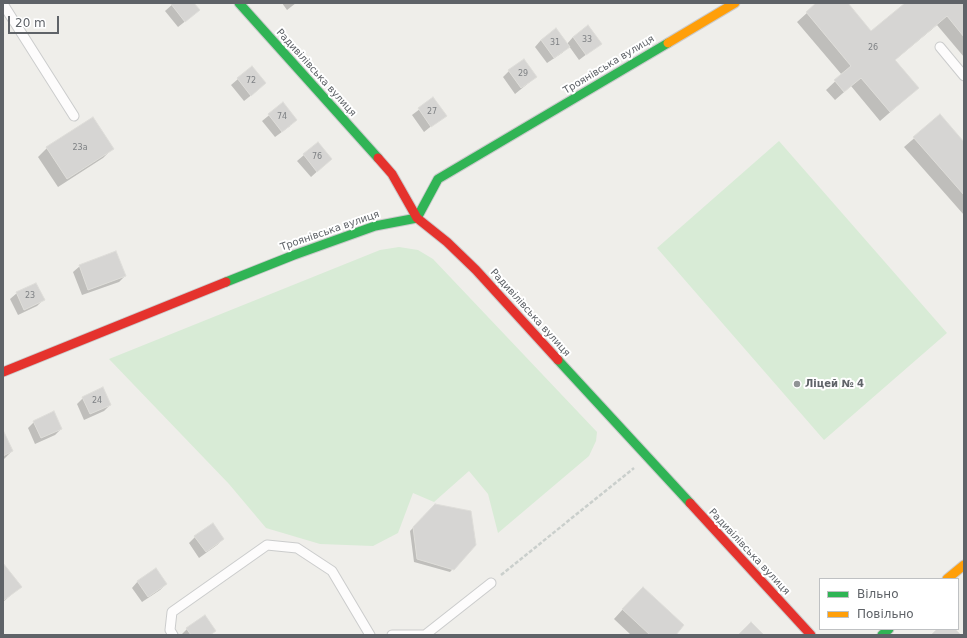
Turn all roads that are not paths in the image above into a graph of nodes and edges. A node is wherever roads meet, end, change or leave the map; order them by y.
1 (239, 3) edge
2 (735, 3) edge
3 (3, 4) edge
4 (940, 47) dead end
5 (964, 76) edge
6 (74, 116) dead end
7 (417, 218) junction
8 (3, 372) edge
9 (964, 564) edge
10 (948, 578) edge
11 (491, 583) road end
12 (172, 635) edge
13 (370, 635) edge
14 (392, 635) edge
15 (811, 635) edge

1 - 7 street, Радивілівська вулиця
2 - 7 street, Троянівська вулиця
3 - 6 lane
4 - 5 lane
7 - 8 street, Троянівська вулиця
7 - 15 street, Радивілівська вулиця
9 - 10 street
11 - 14 lane
12 - 13 lane

